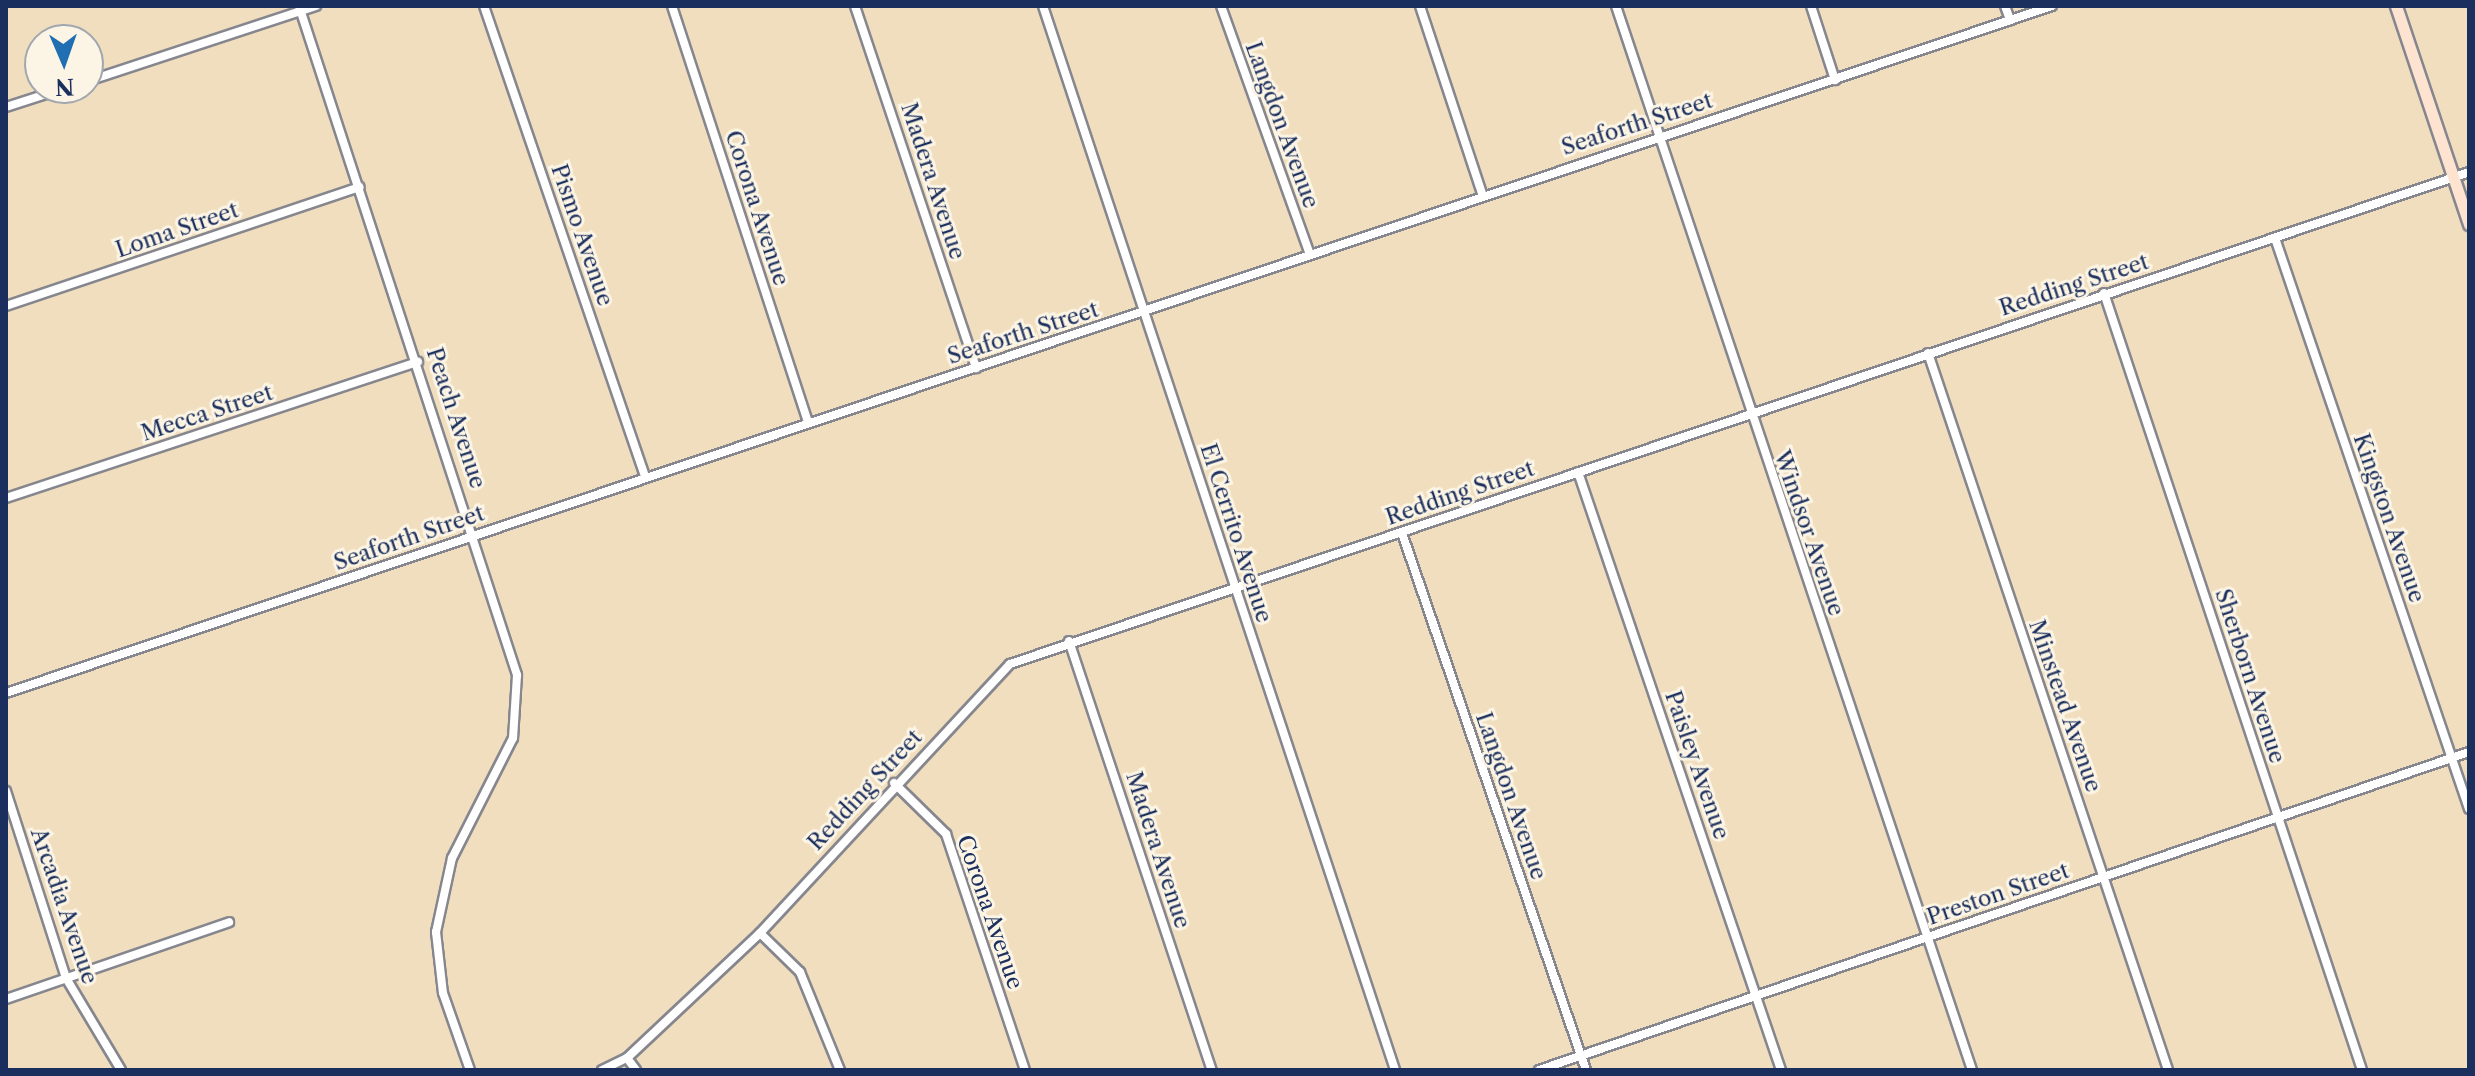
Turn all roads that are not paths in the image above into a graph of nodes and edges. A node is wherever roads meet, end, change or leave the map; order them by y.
1 (316, 6) edge
2 (484, 6) edge
3 (672, 6) edge
4 (855, 6) edge
5 (1043, 6) edge
6 (1221, 6) edge
7 (1420, 6) edge
8 (1616, 6) edge
9 (1811, 6) edge
10 (2005, 6) edge
11 (2052, 6) edge
12 (2396, 6) edge
13 (300, 9) edge
14 (2010, 20) junction
15 (104, 76) edge
16 (1835, 80) junction
17 (1660, 135) junction
18 (2469, 172) edge
19 (2453, 178) junction
20 (359, 187) junction
21 (1482, 194) junction
22 (2469, 224) edge
23 (2275, 238) junction
24 (1310, 255) junction
25 (2104, 293) junction
26 (6, 306) edge
27 (1146, 311) junction
28 (1928, 353) junction
29 (418, 362) junction
30 (976, 368) junction
31 (1748, 411) junction
32 (808, 422) junction
33 (1578, 472) junction
34 (645, 476) junction
35 (6, 498) edge
36 (1402, 533) junction
37 (476, 535) junction
38 (1233, 585) junction
39 (1069, 641) junction
40 (6, 693) edge
41 (2469, 752) edge
42 (2452, 757) junction
43 (894, 783) junction
44 (6, 791) edge
45 (2469, 809) edge
46 (2278, 819) junction
47 (2104, 877) junction
48 (229, 922) dead end
49 (760, 933) junction
50 (1927, 938) junction
51 (66, 978) junction
52 (1757, 995) junction
53 (6, 999) edge
54 (1581, 1056) junction
55 (627, 1058) junction
56 (121, 1070) edge
57 (470, 1070) edge
58 (602, 1070) edge
59 (636, 1070) edge
60 (840, 1070) edge
61 (1025, 1070) edge
62 (1212, 1070) edge
63 (1395, 1070) edge
64 (1539, 1070) edge
65 (1586, 1070) edge
66 (1781, 1070) edge
67 (1972, 1070) edge
68 (2168, 1070) edge
69 (2362, 1070) edge

1 - 13 street
2 - 34 street, Pismo Avenue
3 - 32 street, Corona Avenue
4 - 30 street, Madera Avenue
5 - 27 street, El Cerrito Avenue
6 - 24 street, Langdon Avenue
7 - 21 street
8 - 17 street, Windsor Avenue
9 - 16 street
10 - 14 street
11 - 14 street, Seaforth Street
12 - 19 main road
13 - 15 street
13 - 20 street, Peach Avenue
14 - 16 street, Seaforth Street
16 - 17 street, Seaforth Street
17 - 21 street, Seaforth Street
17 - 31 street, Windsor Avenue
18 - 19 street, Redding Street
19 - 22 main road
19 - 23 street, Redding Street
20 - 26 street, Loma Street
20 - 29 street, Peach Avenue
21 - 24 street, Seaforth Street
23 - 25 street, Redding Street
23 - 42 street, Kingston Avenue
24 - 27 street, Seaforth Street
25 - 28 street, Redding Street
25 - 46 street, Sherborn Avenue
27 - 30 street, Seaforth Street
27 - 38 street, El Cerrito Avenue
28 - 31 street, Redding Street
28 - 47 street, Minstead Avenue
29 - 35 street, Mecca Street
29 - 37 street, Peach Avenue
30 - 32 street, Seaforth Street
31 - 33 street, Redding Street
31 - 50 street, Windsor Avenue
32 - 34 street, Seaforth Street
33 - 36 street, Redding Street
33 - 52 street, Paisley Avenue
34 - 37 street, Seaforth Street
36 - 38 street, Redding Street
36 - 54 street, Langdon Avenue
37 - 40 street, Seaforth Street
37 - 57 street, Peach Avenue
38 - 39 street, Redding Street
38 - 63 street, El Cerrito Avenue
39 - 43 street, Redding Street
39 - 62 street, Madera Avenue
41 - 42 street, Preston Street
42 - 45 street, Kingston Avenue
42 - 46 street, Preston Street
43 - 49 street, Redding Street
43 - 61 street, Corona Avenue
44 - 51 street, Arcadia Avenue
46 - 47 street, Preston Street
46 - 69 street, Sherborn Avenue
47 - 50 street, Preston Street
47 - 68 street, Minstead Avenue
48 - 51 street
49 - 55 street, Redding Street
49 - 60 street
50 - 52 street, Preston Street
50 - 67 street, Windsor Avenue
51 - 53 street
51 - 56 street, Arcadia Avenue
52 - 54 street, Preston Street
52 - 66 street, Paisley Avenue
54 - 64 street, Preston Street
54 - 65 street, Langdon Avenue
55 - 58 street, Redding Street
55 - 59 street

